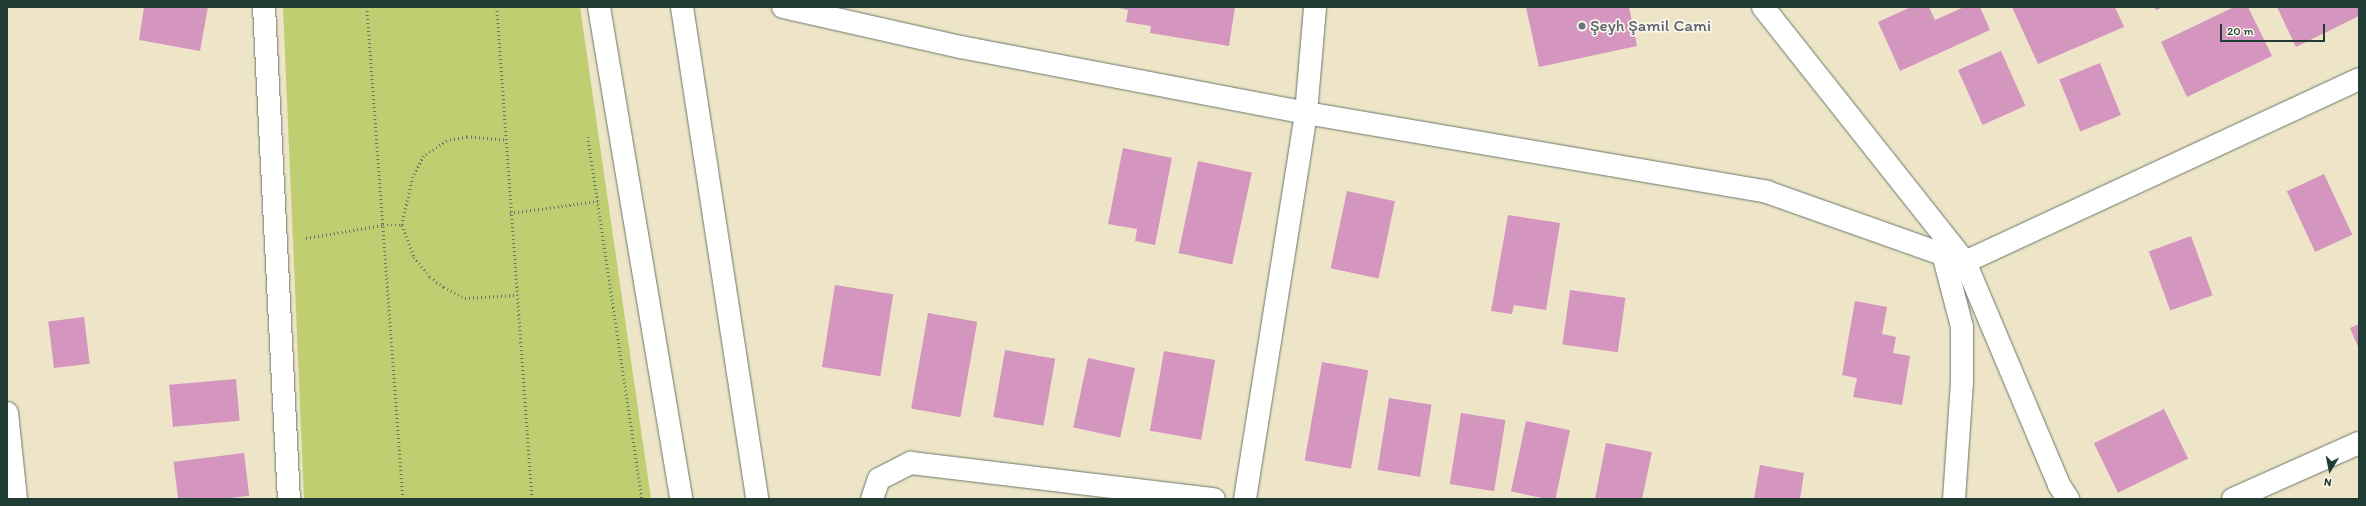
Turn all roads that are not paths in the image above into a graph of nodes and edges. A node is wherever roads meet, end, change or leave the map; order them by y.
1 (264, 7) edge
2 (599, 7) edge
3 (682, 7) edge
4 (783, 7) edge
5 (1315, 7) edge
6 (1763, 7) edge
7 (866, 16) edge
8 (2359, 79) edge
9 (1306, 113) junction
10 (1943, 254) junction
11 (1964, 262) junction
12 (7, 413) edge
13 (2359, 443) edge
14 (16, 499) edge
15 (289, 499) edge
16 (681, 499) edge
17 (757, 499) edge
18 (872, 499) edge
19 (1214, 499) edge
20 (1245, 499) edge
21 (1954, 499) edge
22 (2068, 499) edge
23 (2233, 499) edge

1 - 15 street
2 - 16 street
3 - 17 street
4 - 7 street
5 - 9 street
6 - 11 street
7 - 9 street
8 - 11 street
9 - 10 street
9 - 20 street
10 - 11 street
10 - 21 street
11 - 22 street
12 - 14 street
13 - 23 street
18 - 19 street

